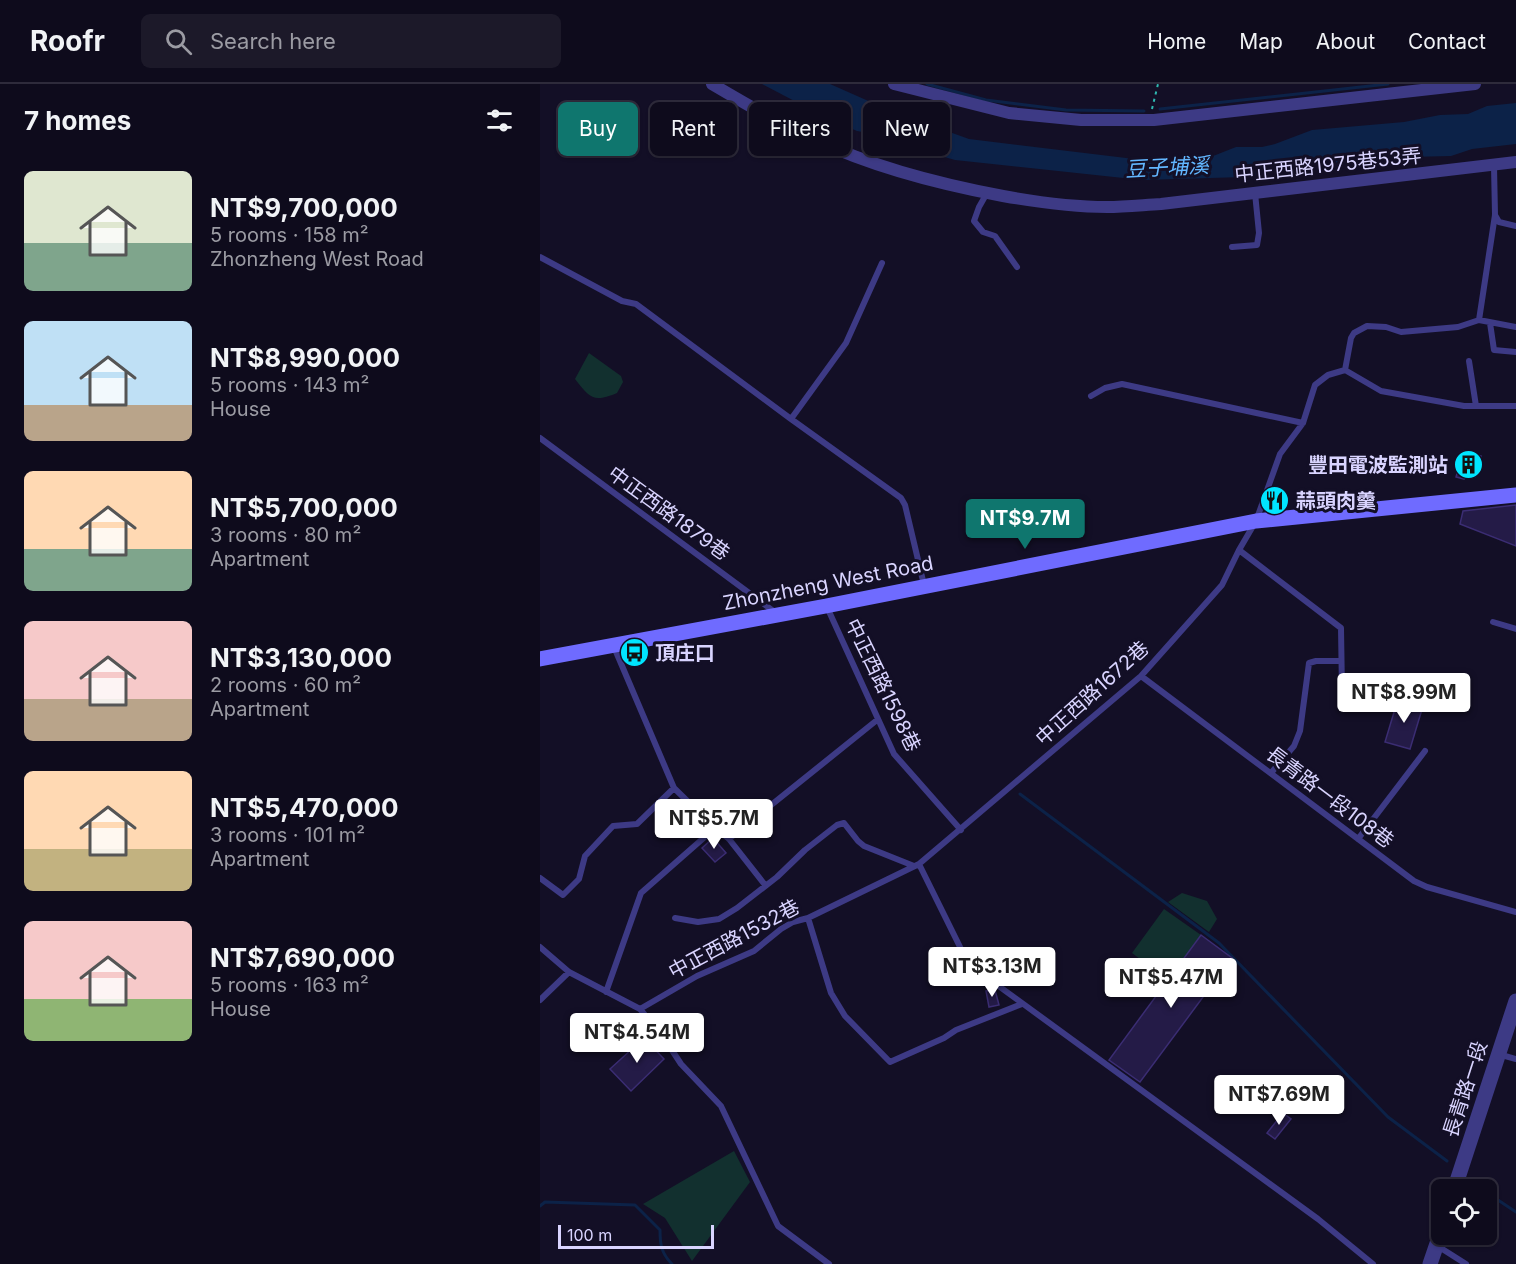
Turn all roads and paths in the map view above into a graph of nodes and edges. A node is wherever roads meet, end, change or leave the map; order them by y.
1 (712, 84) edge
2 (894, 84) edge
3 (1158, 84) edge
4 (1475, 84) edge
5 (1150, 120) junction
6 (1516, 162) edge
7 (1494, 166) junction
8 (988, 193) junction
9 (1255, 193) junction
10 (1495, 215) junction
11 (1516, 226) edge
12 (1232, 247) dead end
13 (540, 257) edge
14 (882, 263) dead end
15 (1017, 267) dead end
16 (1479, 320) junction
17 (1490, 323) junction
18 (1516, 327) edge
19 (1516, 352) edge
20 (1469, 361) dead end
21 (1345, 370) junction
22 (1091, 396) dead end
23 (1476, 406) junction
24 (1516, 406) edge
25 (791, 419) junction
26 (1303, 423) junction
27 (540, 438) edge
28 (1516, 495) edge
29 (1256, 521) junction
30 (1239, 550) junction
31 (925, 586) junction
32 (826, 606) junction
33 (777, 614) junction
34 (1492, 622) dead end
35 (1516, 629) edge
36 (614, 647) junction
37 (540, 659) edge
38 (1341, 661) junction
39 (1141, 676) junction
40 (1341, 693) dead end
41 (877, 720) junction
42 (1425, 751) dead end
43 (1271, 773) junction
44 (674, 788) junction
45 (715, 828) junction
46 (961, 830) junction
47 (729, 839) junction
48 (1358, 839) junction
49 (917, 865) junction
50 (540, 878) edge
51 (765, 885) junction
52 (1516, 912) edge
53 (675, 918) dead end
54 (808, 918) junction
55 (540, 947) edge
56 (569, 972) junction
57 (606, 992) junction
58 (540, 1000) edge
59 (1516, 1001) edge
60 (1022, 1004) junction
61 (640, 1009) junction
62 (1498, 1054) junction
63 (1516, 1059) edge
64 (1458, 1179) edge
65 (1436, 1245) joint
66 (1365, 1258) junction
67 (829, 1264) edge
68 (1360, 1264) edge
69 (1373, 1264) edge
70 (1430, 1264) edge
71 (1466, 1264) edge

1 - 8 street, 中正西路1975巷53弄
2 - 5 street
3 - 5 path
4 - 5 street
6 - 7 street, 中正西路1975巷53弄
7 - 9 street, 中正西路1975巷53弄
7 - 10 lane
8 - 9 street, 中正西路1975巷53弄
8 - 15 lane
9 - 12 lane
10 - 11 lane
10 - 16 lane
13 - 25 lane
14 - 25 lane
16 - 17 lane
16 - 21 lane
17 - 18 lane
17 - 19 lane
20 - 23 lane
21 - 23 lane
21 - 26 lane, 中正西路1672巷
22 - 26 lane
23 - 24 lane
25 - 31 lane
26 - 29 lane, 中正西路1672巷
27 - 33 lane, 中正西路1879巷
28 - 29 main road, Zhonzheng West Road
29 - 30 lane, 中正西路1672巷
29 - 31 main road, Zhonzheng West Road
30 - 38 lane
30 - 39 lane, 中正西路1672巷
31 - 32 main road, Zhonzheng West Road
32 - 33 main road, Zhonzheng West Road
32 - 41 lane, 中正西路1598巷
33 - 36 main road, Zhonzheng West Road
34 - 35 lane
36 - 37 main road, Zhonzheng West Road
36 - 44 lane
38 - 40 lane
38 - 43 lane
39 - 43 lane, 長青路一段108巷
39 - 46 lane, 中正西路1672巷
41 - 46 lane, 中正西路1598巷
41 - 47 lane
42 - 48 lane
43 - 48 lane, 長青路一段108巷
44 - 45 lane
44 - 50 lane
45 - 47 lane
45 - 57 lane
46 - 49 lane, 中正西路1672巷
47 - 51 lane
48 - 52 lane, 長青路一段108巷
49 - 51 lane
49 - 54 lane, 中正西路1532巷
49 - 60 lane
51 - 53 lane
54 - 60 lane
54 - 61 lane, 中正西路1532巷
55 - 56 lane
56 - 57 lane
56 - 58 lane
57 - 61 lane
59 - 62 street, 長青路一段
60 - 66 lane
61 - 67 lane
62 - 63 lane
62 - 64 street, 長青路一段
65 - 70 street
65 - 71 lane
66 - 68 lane
66 - 69 lane

